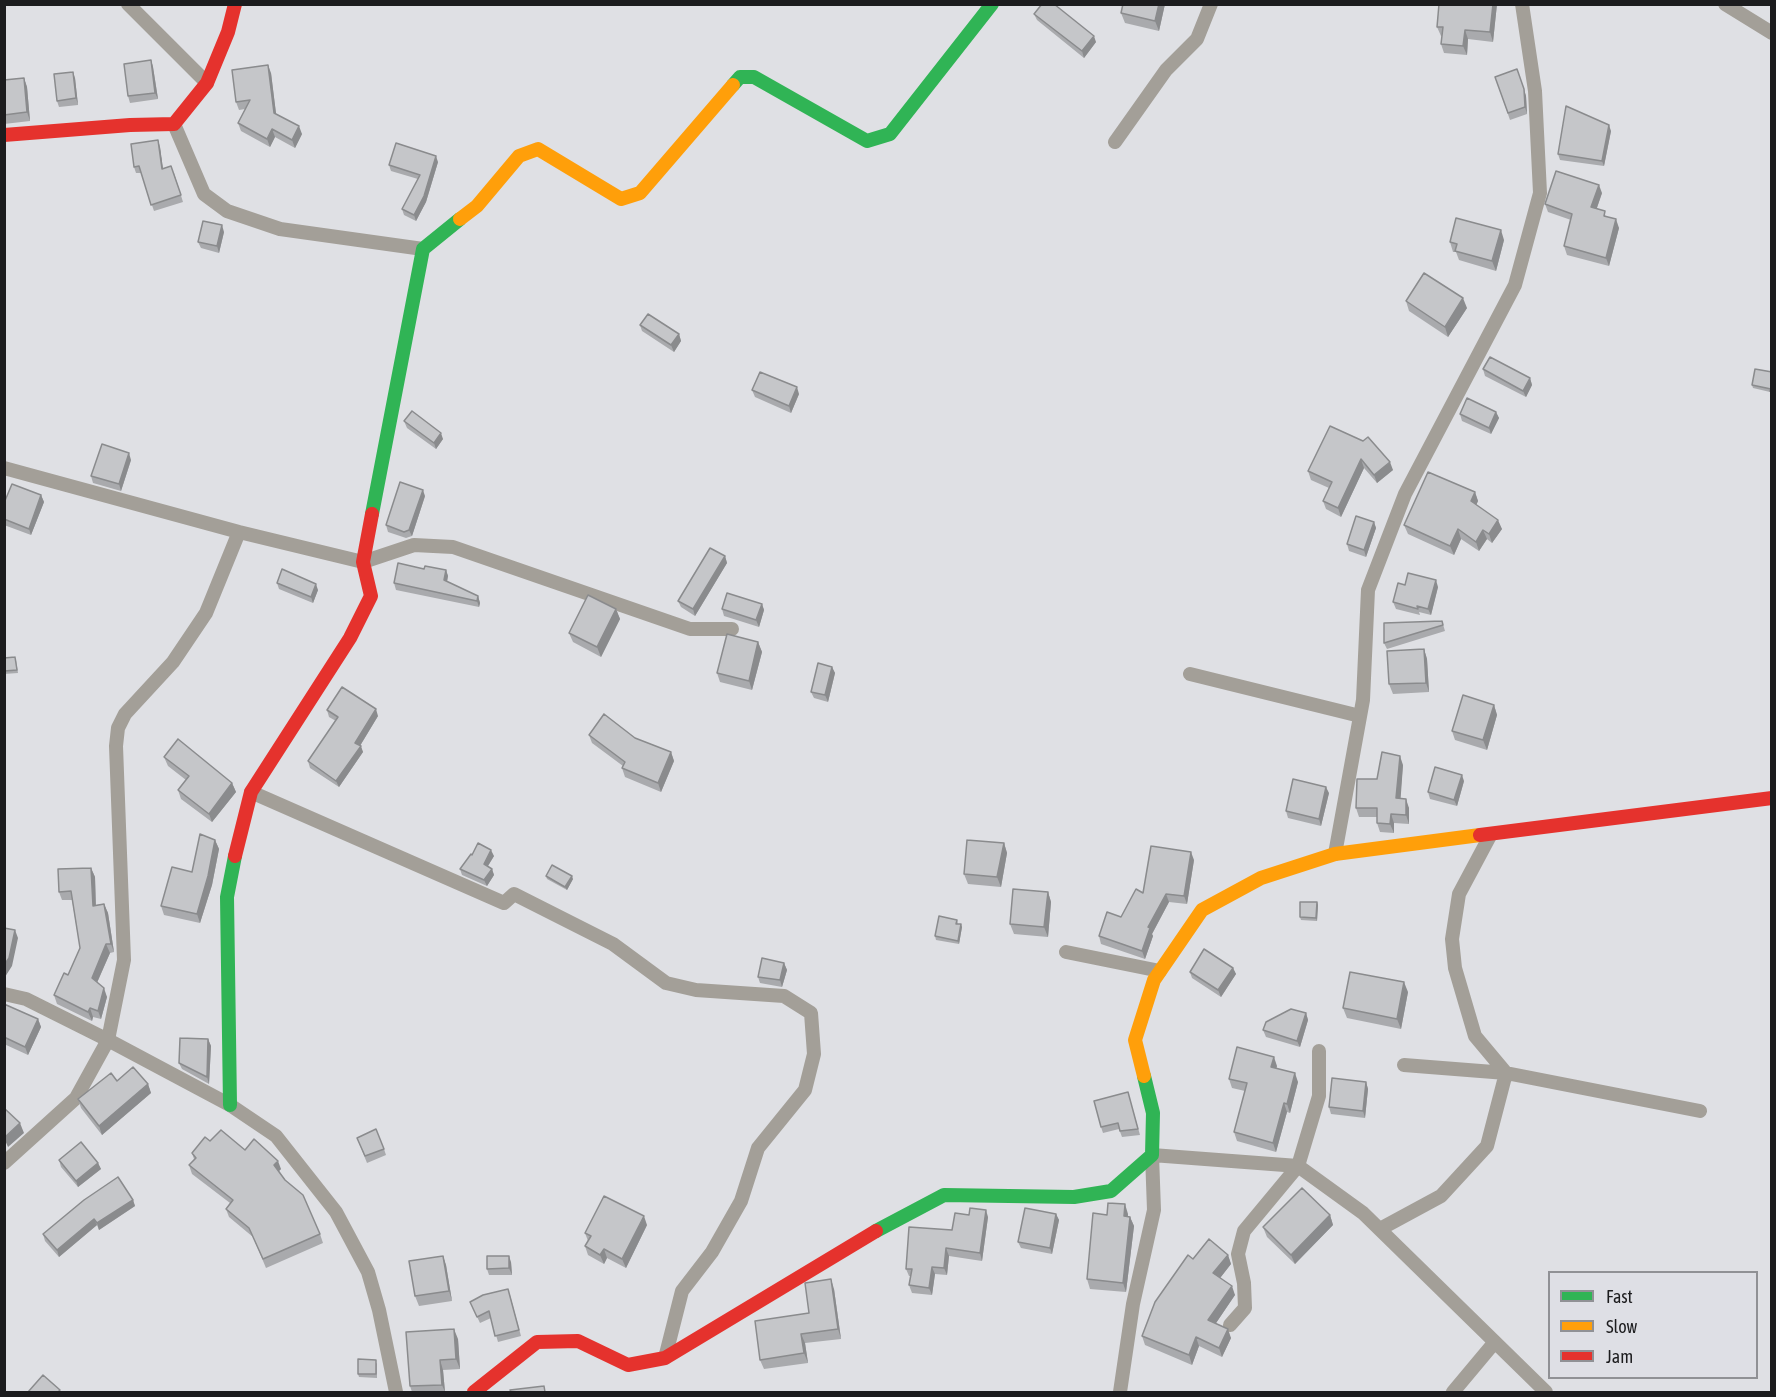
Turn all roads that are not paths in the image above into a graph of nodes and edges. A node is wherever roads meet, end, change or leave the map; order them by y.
1 (128, 4) edge
2 (235, 4) edge
3 (992, 4) edge
4 (1211, 4) edge
5 (1522, 4) edge
6 (1725, 4) edge
7 (1772, 33) edge
8 (207, 83) junction
9 (174, 124) junction
10 (4, 135) edge
11 (1115, 142) dead end
12 (423, 249) junction
13 (4, 468) edge
14 (239, 532) junction
15 (363, 562) junction
16 (732, 629) dead end
17 (1190, 674) dead end
18 (1360, 716) junction
19 (251, 792) junction
20 (1772, 798) edge
21 (1491, 834) junction
22 (1335, 854) junction
23 (1066, 952) dead end
24 (1160, 971) junction
25 (4, 994) edge
26 (108, 1040) junction
27 (1319, 1051) dead end
28 (1404, 1065) dead end
29 (1506, 1073) junction
30 (230, 1105) junction
31 (1700, 1111) dead end
32 (1152, 1155) junction
33 (4, 1163) edge
34 (1298, 1166) junction
35 (1380, 1229) junction
36 (1230, 1325) dead end
37 (1494, 1343) junction
38 (665, 1358) junction
39 (396, 1392) edge
40 (474, 1392) edge
41 (1120, 1392) edge
42 (1453, 1392) edge
43 (1546, 1392) edge

1 - 8 street
2 - 8 street
3 - 12 street
4 - 11 street
5 - 18 street
6 - 7 street
8 - 9 street
9 - 10 street
9 - 12 street
12 - 15 street
13 - 14 street
14 - 15 street
14 - 26 street
15 - 16 street
15 - 19 street
17 - 18 street
18 - 22 street
19 - 30 street
19 - 38 street
20 - 21 street
21 - 22 street
21 - 29 street
22 - 24 street
23 - 24 street
24 - 32 street
25 - 26 street
26 - 30 street
26 - 33 street
27 - 34 street
28 - 29 street
29 - 31 street
29 - 35 street
30 - 39 street
32 - 34 street
32 - 38 street
32 - 41 street
34 - 35 street
34 - 36 street
35 - 37 street
37 - 42 street
37 - 43 street
38 - 40 street

